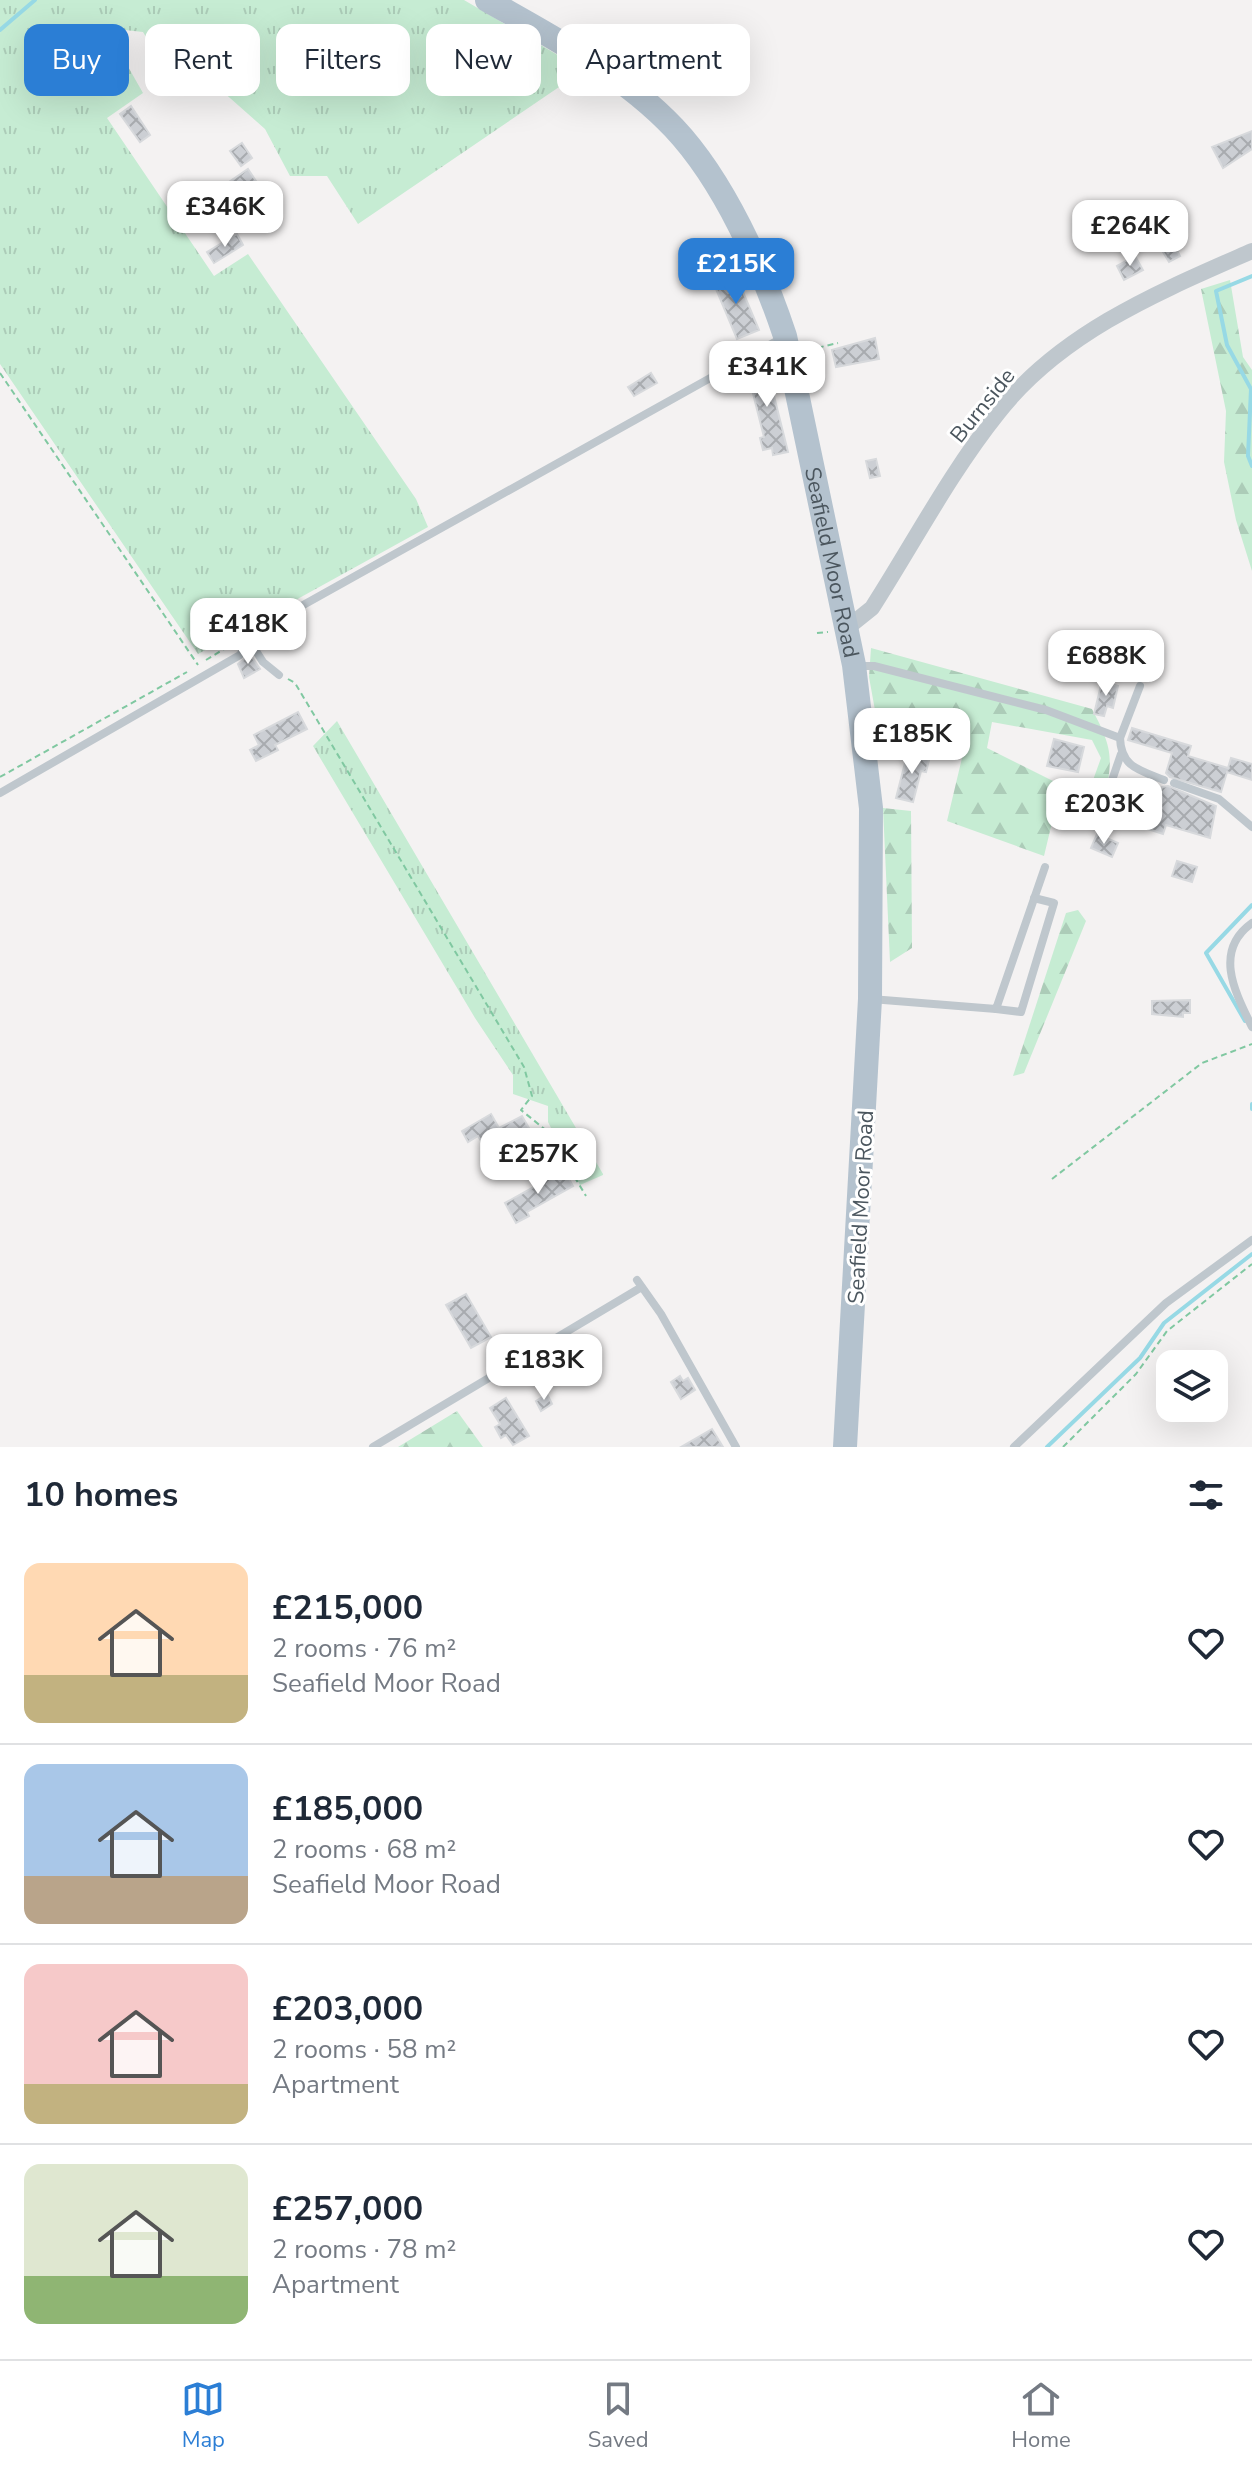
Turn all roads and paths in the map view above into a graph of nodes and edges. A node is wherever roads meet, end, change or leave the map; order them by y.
1 (487, 0) edge
2 (1252, 251) edge
3 (838, 343) dead end
4 (787, 346) junction
5 (0, 373) edge
6 (847, 628) junction
7 (249, 640) junction
8 (854, 665) junction
9 (198, 666) junction
10 (279, 675) joint
11 (1140, 686) dead end
12 (1120, 738) junction
13 (1121, 754) junction
14 (0, 777) edge
15 (1164, 780) dead end
16 (1174, 783) dead end
17 (0, 793) edge
18 (1097, 824) dead end
19 (1252, 827) edge
20 (1045, 867) dead end
21 (1034, 898) junction
22 (1252, 923) edge
23 (870, 999) junction
24 (996, 1009) junction
25 (1252, 1027) edge
26 (1252, 1044) edge
27 (1052, 1179) dead end
28 (586, 1196) dead end
29 (1252, 1240) edge
30 (1252, 1264) edge
31 (373, 1447) edge
32 (736, 1447) edge
33 (845, 1447) edge
34 (1014, 1447) edge
35 (1063, 1447) edge

1 - 4 main road, Seafield Moor Road
2 - 6 street, Burnside
3 - 4 path
4 - 6 main road, Seafield Moor Road
4 - 7 lane
5 - 9 path
6 - 8 main road, Seafield Moor Road
7 - 9 path
7 - 10 lane
7 - 17 lane
8 - 12 lane
8 - 23 main road, Seafield Moor Road
9 - 14 path
10 - 28 path
11 - 12 lane
12 - 13 lane
13 - 15 lane
13 - 18 lane
16 - 19 lane
20 - 21 lane
21 - 24 lane
21 - 24 lane
22 - 25 lane
23 - 24 lane
23 - 33 main road, Seafield Moor Road
26 - 27 path
29 - 34 lane
30 - 35 path
31 - 32 lane

